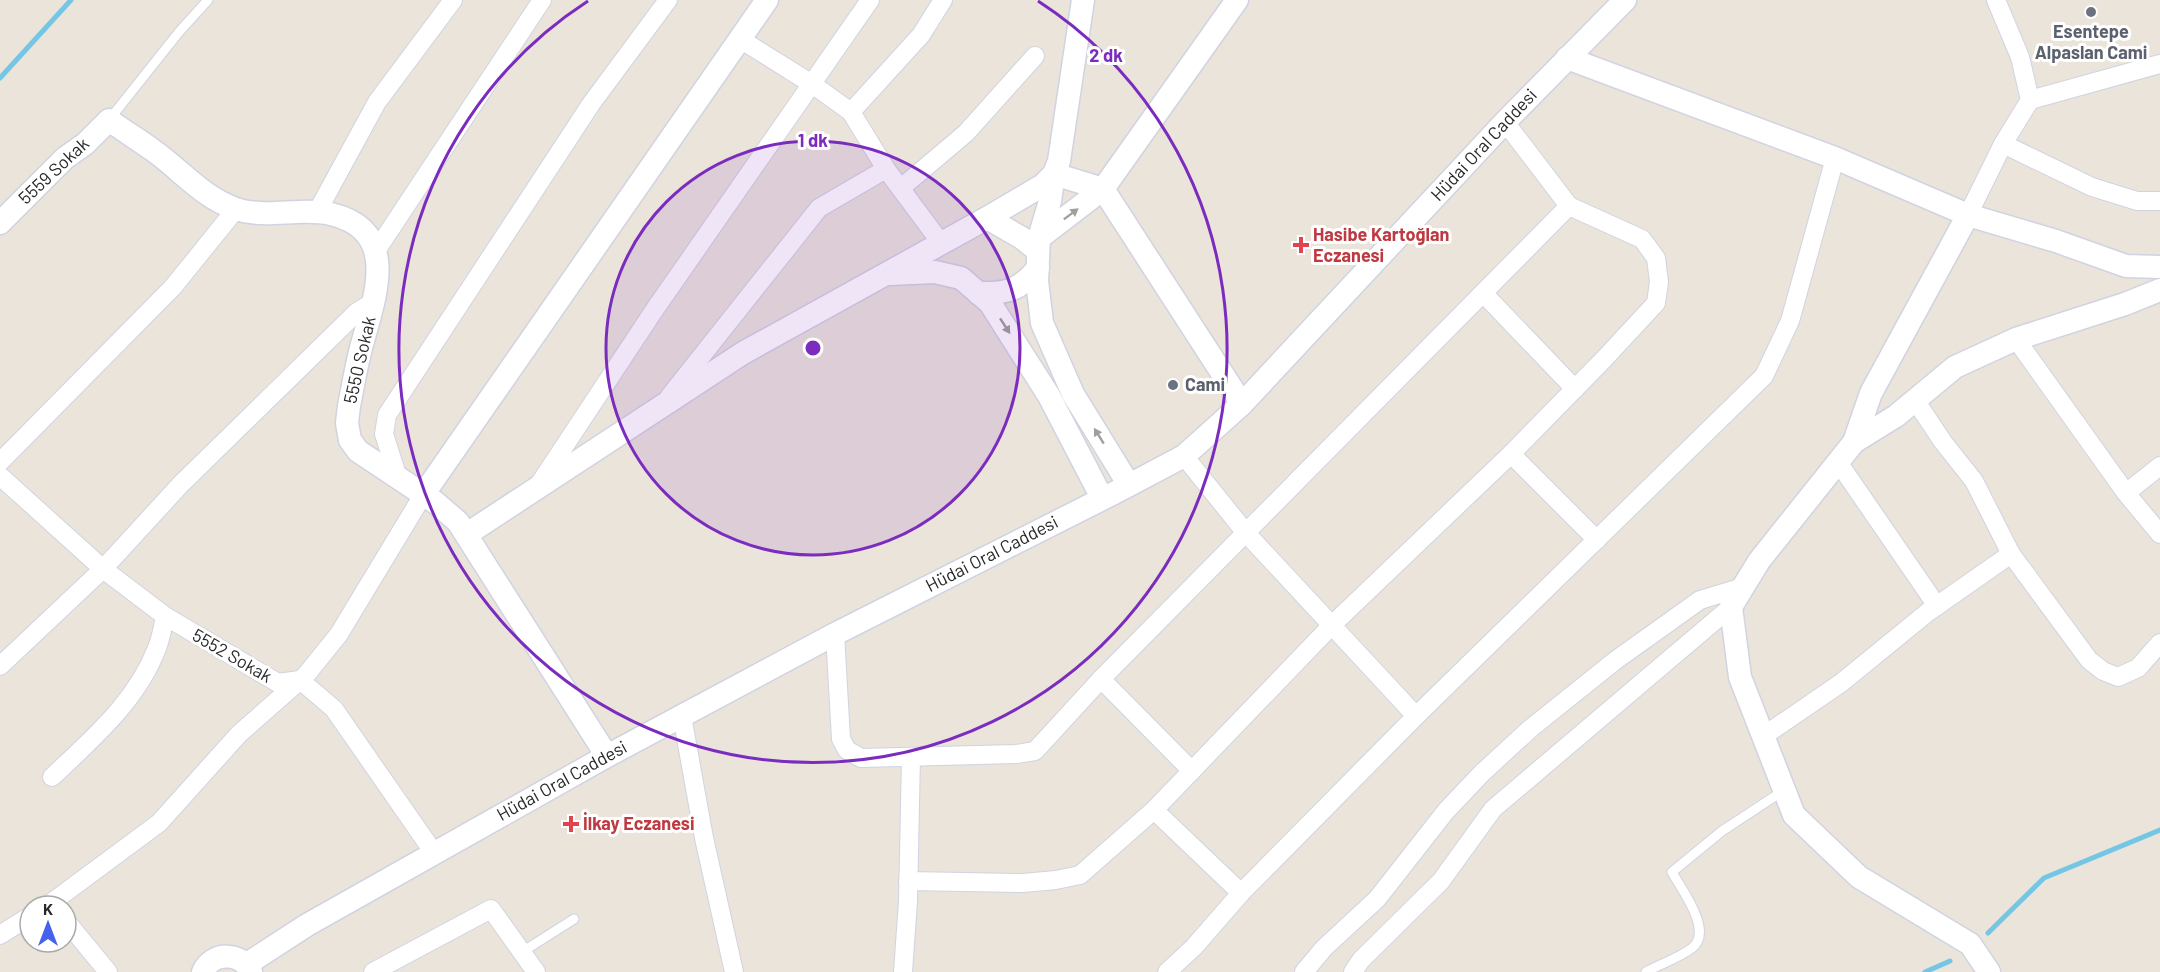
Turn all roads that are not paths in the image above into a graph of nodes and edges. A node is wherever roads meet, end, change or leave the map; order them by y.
1 (208, 0) edge
2 (453, 0) edge
3 (542, 0) edge
4 (668, 0) edge
5 (767, 0) edge
6 (870, 0) edge
7 (943, 0) edge
8 (1083, 0) edge
9 (1237, 0) edge
10 (1624, 0) edge
11 (1996, 0) edge
12 (740, 39) junction
13 (1035, 56) dead end
14 (1567, 58) junction
15 (2160, 64) edge
16 (812, 84) junction
17 (2030, 100) junction
18 (851, 112) junction
19 (109, 120) junction
20 (1505, 122) junction
21 (2003, 144) junction
22 (1835, 158) junction
23 (886, 169) junction
24 (1054, 174) junction
25 (900, 188) junction
26 (1103, 189) junction
27 (2160, 201) edge
28 (1569, 206) junction
29 (236, 209) junction
30 (316, 212) junction
31 (1968, 215) junction
32 (987, 218) junction
33 (0, 223) edge
34 (941, 243) junction
35 (376, 250) junction
36 (1038, 252) junction
37 (2160, 267) edge
38 (885, 274) junction
39 (961, 278) junction
40 (2160, 290) edge
41 (978, 293) junction
42 (1483, 293) junction
43 (375, 301) junction
44 (2016, 339) junction
45 (1575, 389) junction
46 (1915, 400) junction
47 (1242, 404) junction
48 (661, 408) junction
49 (1854, 442) junction
50 (1510, 454) junction
51 (1184, 456) junction
52 (0, 462) edge
53 (1838, 462) junction
54 (2160, 466) edge
55 (0, 476) edge
56 (398, 478) junction
57 (1129, 485) junction
58 (534, 492) junction
59 (2126, 493) junction
60 (423, 495) junction
61 (1102, 498) junction
62 (1246, 533) junction
63 (467, 534) junction
64 (2160, 534) edge
65 (1597, 540) junction
66 (2011, 554) junction
67 (103, 569) junction
68 (1743, 587) junction
69 (1937, 606) junction
70 (1731, 608) junction
71 (165, 616) junction
72 (1332, 625) junction
73 (835, 634) junction
74 (2160, 643) edge
75 (0, 666) edge
76 (1101, 679) junction
77 (300, 680) junction
78 (682, 716) junction
79 (1416, 716) junction
80 (1762, 737) junction
81 (607, 756) junction
82 (910, 757) junction
83 (1192, 771) junction
84 (52, 777) dead end
85 (1784, 790) junction
86 (1154, 810) junction
87 (434, 853) junction
88 (909, 881) junction
89 (1241, 893) junction
90 (65, 894) edge
91 (574, 919) dead end
92 (18, 924) edge
93 (0, 935) edge
94 (78, 936) edge
95 (522, 952) junction
96 (249, 968) edge
97 (108, 972) edge
98 (203, 972) edge
99 (373, 972) edge
100 (536, 972) edge
101 (734, 972) edge
102 (903, 972) edge
103 (1167, 972) edge
104 (1304, 972) edge
105 (1353, 972) edge
106 (1646, 972) edge
107 (1989, 972) edge

1 - 19 lane
2 - 30 street
3 - 35 street
4 - 56 street
5 - 12 street
6 - 16 street
7 - 18 street
8 - 24 street
9 - 26 street
10 - 14 street, Hüdai Oral Caddesi
11 - 17 street
12 - 16 street
12 - 60 street
13 - 25 street
14 - 20 street, Hüdai Oral Caddesi
14 - 22 street
15 - 17 street
16 - 18 street
16 - 58 street
17 - 21 street
18 - 23 street
19 - 29 street
19 - 33 street, 5559 Sokak
20 - 28 street
20 - 47 street, Hüdai Oral Caddesi
21 - 27 street
21 - 31 street
22 - 31 street
22 - 65 street
23 - 25 street
23 - 48 street
24 - 26 street
24 - 32 street
24 - 36 street
25 - 34 street
36 -> 26 street
26 - 47 street
28 - 42 street
28 - 45 street
29 - 30 street
29 - 52 street
30 - 35 street
31 - 37 street
31 - 49 street
32 - 34 street
32 - 36 street
34 - 38 street
34 - 39 street
35 - 43 street, 5550 Sokak
36 - 41 street
57 -> 36 street
38 - 39 street
38 - 48 street
39 - 41 street
40 - 44 street
41 -> 61 street
42 - 45 street
42 - 62 street
43 - 56 street, 5550 Sokak
43 - 67 street
44 - 46 street
44 - 59 street
45 - 50 street
46 - 49 street
46 - 66 street
47 - 51 street, Hüdai Oral Caddesi
48 - 58 street
49 - 53 street
50 - 65 street
50 - 72 street
51 - 57 street, Hüdai Oral Caddesi
51 - 62 street
53 - 68 street
53 - 69 street
54 - 59 street
55 - 67 street, 5552 Sokak
56 - 60 street, 5550 Sokak
57 - 61 street, Hüdai Oral Caddesi
58 - 63 street
59 - 64 street
60 - 63 street, 5550 Sokak
60 - 77 street
61 - 73 street, Hüdai Oral Caddesi
62 - 72 street
62 - 76 street
63 - 81 street, 5550 Sokak
65 - 79 street
66 - 69 street
66 - 74 street
67 - 71 street, 5552 Sokak
67 - 75 street
68 - 70 street
68 - 104 street
69 - 80 street
70 - 80 street
70 - 105 street
71 - 77 street, 5552 Sokak
71 - 84 street
72 - 79 street
72 - 83 street
73 - 78 street, Hüdai Oral Caddesi
73 - 82 street
76 - 82 street
76 - 83 street
77 - 87 street, 5552 Sokak
77 - 90 street
78 - 81 street, Hüdai Oral Caddesi
78 - 101 street
79 - 89 street
80 - 85 street
81 - 87 street, Hüdai Oral Caddesi
82 - 88 street
83 - 86 street
85 - 106 lane
85 - 107 street
86 - 88 street
86 - 89 street
87 - 96 street, Hüdai Oral Caddesi
88 - 102 street
89 - 103 street
91 - 95 lane
92 - 93 street
94 - 97 street
95 - 99 street
95 - 100 street
96 - 98 street

